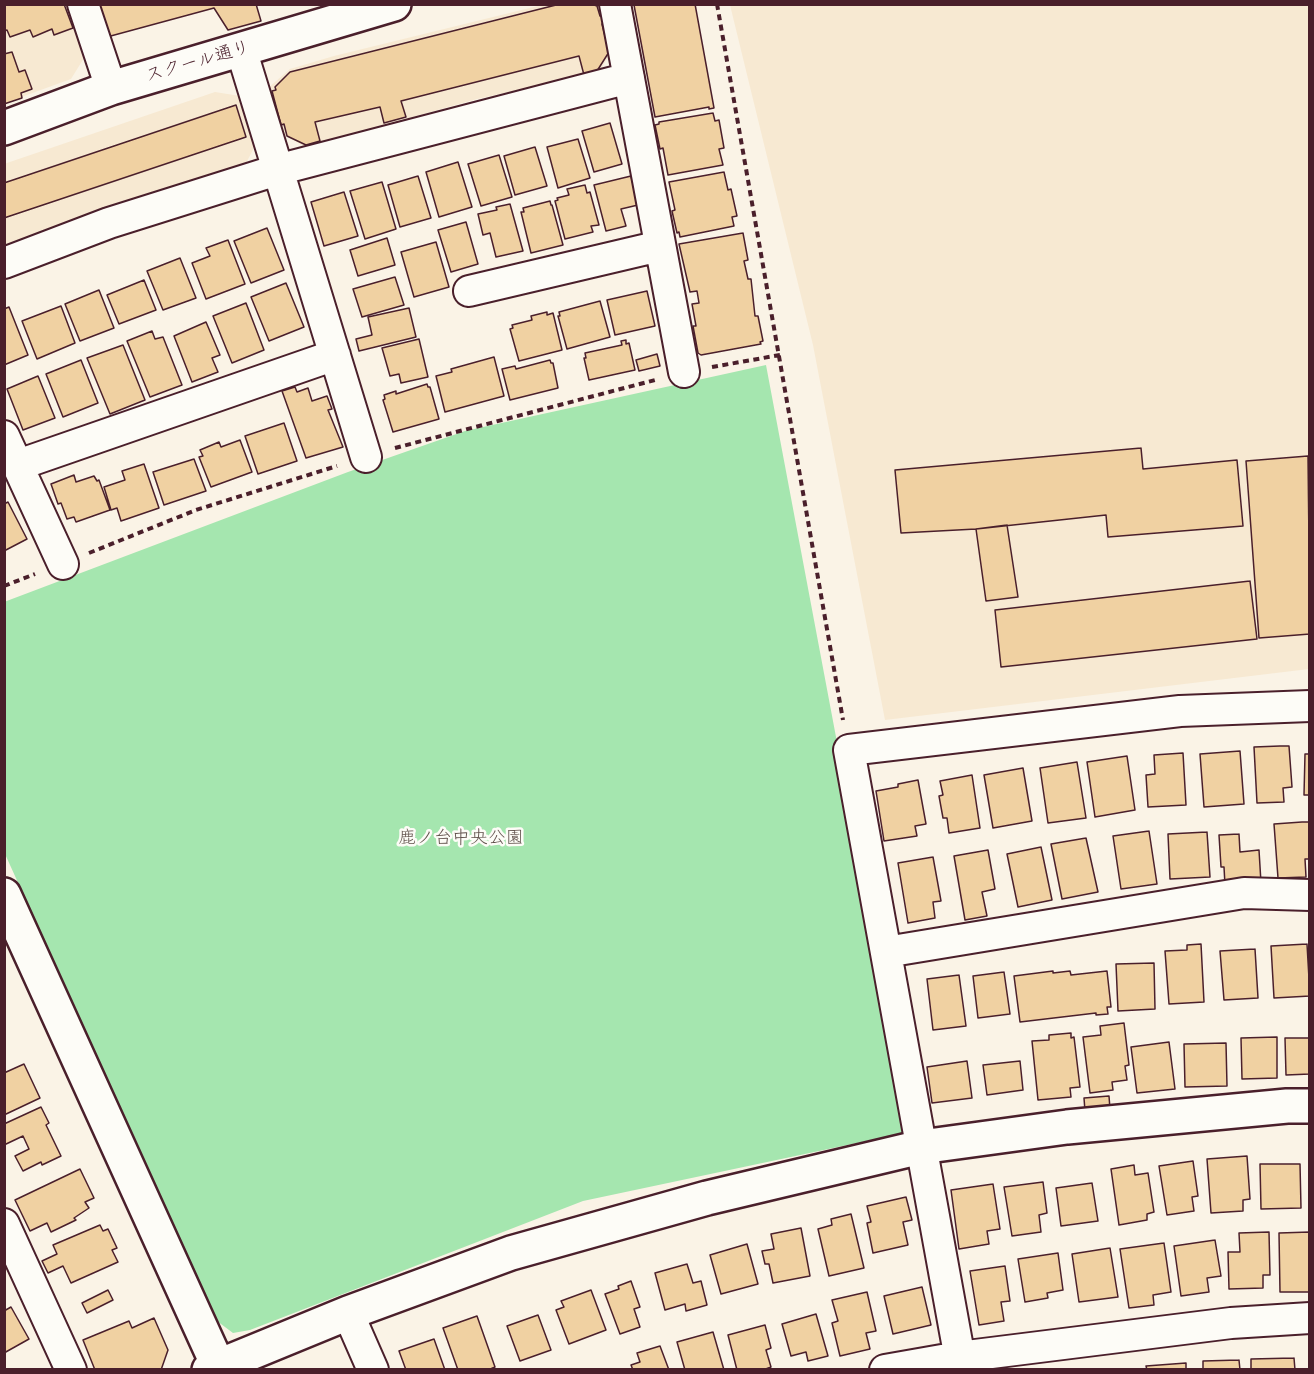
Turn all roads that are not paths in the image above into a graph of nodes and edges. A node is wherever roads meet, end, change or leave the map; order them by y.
1 (83, 4) edge
2 (394, 4) edge
3 (615, 4) edge
4 (241, 50) junction
5 (629, 78) junction
6 (111, 88) junction
7 (4, 128) edge
8 (277, 170) junction
9 (660, 246) junction
10 (4, 263) edge
11 (469, 291) dead end
12 (334, 355) junction
13 (684, 372) dead end
14 (4, 436) edge
15 (366, 457) dead end
16 (18, 465) junction
17 (63, 564) dead end
18 (1310, 706) edge
19 (4, 895) edge
20 (1310, 896) edge
21 (886, 952) junction
22 (1310, 1106) edge
23 (921, 1147) junction
24 (7, 1236) edge
25 (348, 1313) junction
26 (1310, 1318) edge
27 (961, 1363) edge
28 (215, 1368) edge
29 (71, 1370) edge
30 (373, 1370) edge
31 (885, 1370) edge

1 - 6 street
2 - 4 street, スクール通り
3 - 5 street
4 - 6 street, スクール通り
4 - 8 street
5 - 8 street
5 - 9 street
6 - 7 street, スクール通り
8 - 10 street
8 - 12 street
9 - 11 street
9 - 13 street
12 - 15 street
12 - 16 street
14 - 16 street
16 - 17 street
18 - 21 street
19 - 28 street
20 - 21 street
21 - 23 street
22 - 23 street
23 - 25 street
23 - 27 street
24 - 29 street
25 - 28 street
25 - 30 street
26 - 27 street
27 - 31 street

